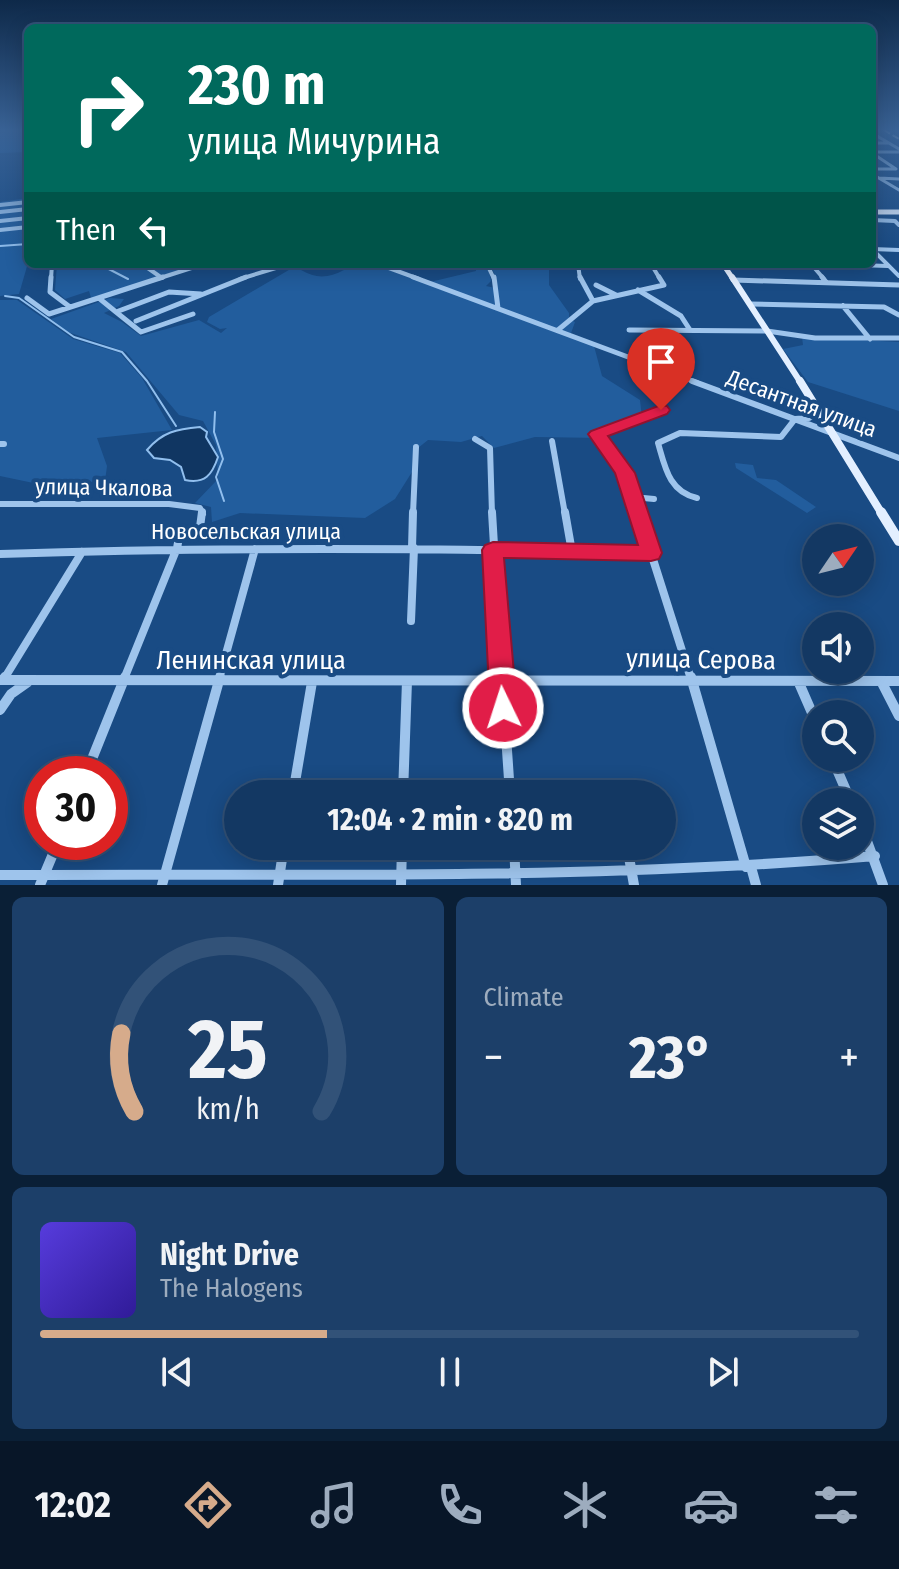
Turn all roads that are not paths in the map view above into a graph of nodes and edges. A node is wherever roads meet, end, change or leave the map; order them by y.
1 (876, 175) edge
2 (876, 176) edge
3 (899, 179) edge
4 (897, 189) edge
5 (24, 202) edge
6 (0, 205) edge
7 (24, 209) edge
8 (0, 212) edge
9 (876, 212) edge
10 (899, 212) edge
11 (24, 218) edge
12 (876, 220) edge
13 (0, 221) edge
14 (897, 223) edge
15 (24, 227) edge
16 (0, 230) edge
17 (876, 249) edge
18 (899, 250) edge
19 (876, 253) edge
20 (52, 268) edge
21 (148, 268) edge
22 (183, 268) edge
23 (193, 268) edge
24 (275, 268) edge
25 (389, 268) edge
26 (490, 268) edge
27 (579, 268) edge
28 (653, 268) edge
29 (726, 268) edge
30 (814, 268) edge
31 (866, 268) edge
32 (187, 270) junction
33 (895, 271) edge
34 (162, 278) junction
35 (733, 280) junction
36 (826, 282) junction
37 (596, 285) dead end
38 (899, 285) edge
39 (638, 290) junction
40 (201, 294) junction
41 (617, 295) junction
42 (27, 298) dead end
43 (100, 299) junction
44 (593, 301) junction
45 (750, 304) junction
46 (843, 306) junction
47 (70, 307) junction
48 (498, 308) junction
49 (116, 312) junction
50 (193, 314) dead end
51 (899, 317) edge
52 (136, 321) dead end
53 (558, 330) junction
54 (629, 330) dead end
55 (690, 330) junction
56 (767, 331) junction
57 (783, 335) junction
58 (899, 338) edge
59 (870, 339) junction
60 (773, 340) junction
61 (661, 410) dead end
62 (818, 412) junction
63 (795, 419) junction
64 (830, 432) junction
65 (475, 439) dead end
66 (552, 441) dead end
67 (416, 447) dead end
68 (899, 458) edge
69 (633, 497) junction
70 (697, 498) dead end
71 (654, 499) dead end
72 (0, 504) edge
73 (899, 541) edge
74 (177, 548) junction
75 (413, 548) junction
76 (255, 549) junction
77 (493, 550) junction
78 (82, 552) junction
79 (572, 552) junction
80 (651, 553) junction
81 (0, 554) edge
82 (411, 621) dead end
83 (1, 680) edge
84 (501, 680) junction
85 (407, 681) junction
86 (692, 681) junction
87 (881, 681) junction
88 (899, 681) edge
89 (28, 682) junction
90 (218, 682) junction
91 (312, 682) junction
92 (124, 683) junction
93 (799, 683) junction
94 (806, 700) edge
95 (0, 710) edge
96 (899, 716) edge
97 (94, 756) edge
98 (295, 780) edge
99 (403, 780) edge
100 (509, 780) edge
101 (875, 856) joint
102 (51, 860) edge
103 (282, 860) edge
104 (401, 860) edge
105 (515, 860) edge
106 (630, 860) edge
107 (748, 867) junction
108 (401, 870) junction
109 (515, 870) junction
110 (632, 870) junction
111 (280, 873) junction
112 (0, 875) edge
113 (164, 880) edge
114 (42, 881) edge
115 (278, 885) edge
116 (401, 885) edge
117 (516, 885) edge
118 (634, 885) edge
119 (756, 885) edge
120 (883, 885) edge

1 - 3 street
2 - 4 street
5 - 6 street
7 - 8 street
9 - 10 main road
11 - 13 street
12 - 14 street
15 - 16 street
17 - 18 street
19 - 33 street
20 - 47 street
21 - 34 street
22 - 32 street
23 - 32 street
24 - 40 street
25 - 48 street, Десантная улица
26 - 48 street
27 - 44 street
28 - 39 street
29 - 35 main road
30 - 36 street
31 - 33 street
32 - 34 street
34 - 43 street
35 - 36 street
35 - 45 main road
36 - 38 street
37 - 41 street
39 - 41 street
39 - 55 street
40 - 49 street
40 - 52 street
41 - 44 street
42 - 47 street
43 - 47 street
43 - 49 street
44 - 53 street
45 - 46 street
45 - 56 main road
46 - 51 street
46 - 59 street
48 - 53 street, Десантная улица
49 - 50 street
53 - 63 street, Десантная улица
54 - 55 street
55 - 56 street
56 - 57 street
56 - 60 main road
57 - 59 street
57 - 60 street
58 - 59 street
60 - 62 main road
61 - 69 street
62 - 63 street
62 - 64 main road
63 - 64 street, Десантная улица
63 - 70 street
64 - 68 street, Десантная улица
64 - 73 main road
65 - 77 street
66 - 79 street
67 - 75 street
69 - 71 street
69 - 80 street
72 - 74 street, улица Чкалова
74 - 76 street, Новосельская улица
74 - 78 street, Новосельская улица
74 - 92 street
75 - 76 street, Новосельская улица
75 - 77 street, Новосельская улица
75 - 82 street
76 - 90 street
77 - 79 street, Новосельская улица
77 - 84 street
78 - 81 street, Новосельская улица
78 - 83 street
79 - 80 street, Новосельская улица
80 - 86 street
83 - 89 street, Ленинская улица
84 - 85 street, Ленинская улица
84 - 86 street, улица Серова
84 - 100 street
85 - 91 street, Ленинская улица
85 - 99 street
86 - 93 street, улица Серова
86 - 107 street
87 - 88 street, улица Серова
87 - 93 street, улица Серова
87 - 96 street
89 - 92 street, Ленинская улица
89 - 95 street
90 - 91 street, Ленинская улица
90 - 92 street, Ленинская улица
90 - 113 street
91 - 98 street
92 - 97 street
93 - 94 street
101 - 107 street
101 - 120 street
102 - 114 street
103 - 111 street
104 - 108 street
105 - 109 street
106 - 110 street
107 - 110 street
107 - 119 street
108 - 109 street
108 - 111 street
108 - 116 street
109 - 110 street
109 - 117 street
110 - 118 street
111 - 113 street
111 - 115 street
112 - 114 street
113 - 114 street

